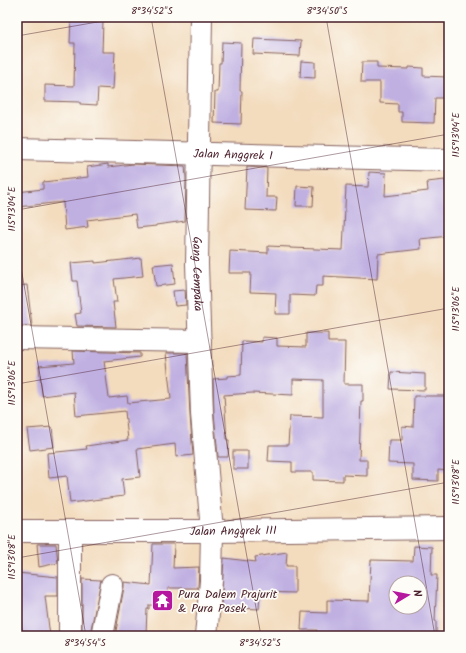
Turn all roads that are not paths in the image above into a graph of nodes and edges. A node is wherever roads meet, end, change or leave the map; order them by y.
1 (201, 17) edge
2 (17, 149) edge
3 (200, 153) junction
4 (449, 160) edge
5 (17, 338) edge
6 (200, 341) junction
7 (449, 528) edge
8 (17, 531) edge
9 (70, 531) junction
10 (212, 531) junction
11 (112, 585) dead end
12 (70, 636) edge
13 (104, 636) edge
14 (206, 636) edge

1 - 3 street, Gang Cempaka
2 - 3 street, Jalan Anggrek I
3 - 4 street, Jalan Anggrek I
3 - 6 street, Gang Cempaka
5 - 6 street
6 - 10 street, Gang Cempaka
7 - 10 street, Jalan Anggrek III
8 - 9 street, Jalan Anggrek III
9 - 10 street, Jalan Anggrek III
9 - 12 street
10 - 14 street, Gang Cempaka
11 - 13 street

